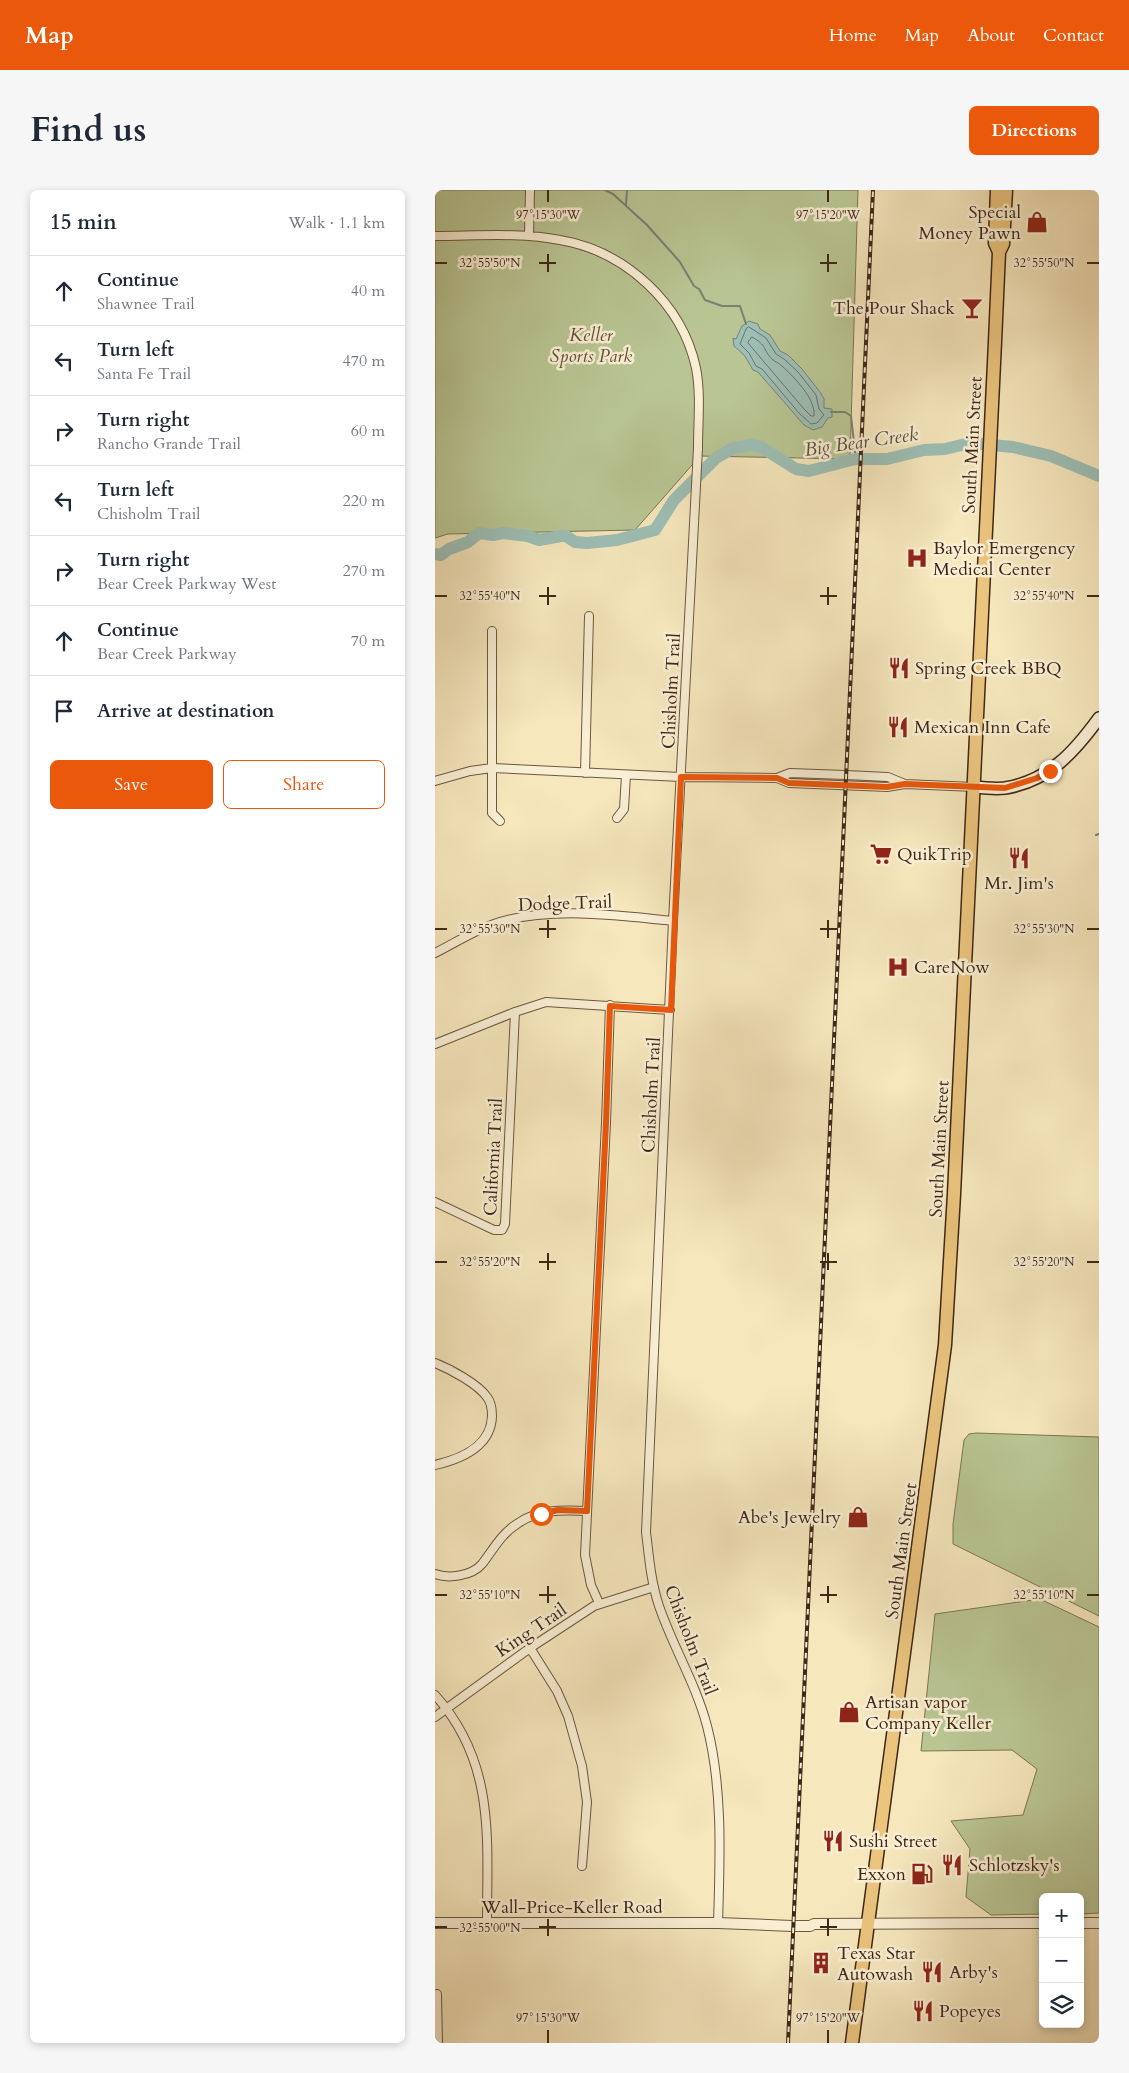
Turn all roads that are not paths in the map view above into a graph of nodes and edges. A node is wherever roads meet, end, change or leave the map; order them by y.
1 (530, 190) edge
2 (997, 190) edge
3 (1006, 190) edge
4 (435, 236) edge
5 (529, 236) junction
6 (999, 252) junction
7 (589, 616) dead end
8 (492, 631) dead end
9 (1099, 718) edge
10 (491, 768) junction
11 (585, 773) junction
12 (626, 775) junction
13 (681, 777) junction
14 (435, 781) edge
15 (974, 787) junction
16 (617, 818) dead end
17 (500, 821) dead end
18 (673, 921) junction
19 (435, 953) edge
20 (610, 1006) junction
21 (671, 1010) junction
22 (515, 1012) junction
23 (435, 1044) edge
24 (435, 1202) edge
25 (435, 1363) edge
26 (435, 1465) edge
27 (587, 1511) junction
28 (435, 1574) edge
29 (654, 1587) junction
30 (599, 1603) junction
31 (530, 1648) junction
32 (435, 1695) edge
33 (447, 1709) junction
34 (435, 1717) edge
35 (582, 1866) dead end
36 (435, 1923) edge
37 (718, 1923) junction
38 (1039, 1923) edge
39 (1084, 1923) edge
40 (1099, 1923) edge
41 (487, 1924) junction
42 (867, 1924) junction
43 (437, 1994) dead end
44 (438, 2043) edge
45 (852, 2043) edge

1 - 5 street
2 - 6 main road, South Main Street
3 - 6 main road, South Main Street
4 - 5 street, Chisholm Trail
5 - 13 street, Chisholm Trail
6 - 15 main road, South Main Street
7 - 11 street
8 - 10 street
9 - 15 main road
10 - 11 street
10 - 14 street
10 - 17 street
11 - 12 street
12 - 13 street
12 - 16 street
13 - 15 street
13 - 18 street, Chisholm Trail
15 - 42 main road, South Main Street
18 - 19 street, Dodge Trail
18 - 21 street, Chisholm Trail
20 - 21 street
20 - 22 street
20 - 27 street
21 - 29 street, Chisholm Trail
22 - 23 street
22 - 24 street, California Trail
25 - 26 street
27 - 28 street
27 - 30 street
29 - 30 street, King Trail
29 - 37 street, Chisholm Trail
30 - 31 street, King Trail
31 - 33 street, King Trail
31 - 35 street
32 - 33 street
33 - 34 street, King Trail
33 - 41 street
36 - 41 street, Wall-Price-Keller Road
37 - 41 street, Wall-Price-Keller Road
37 - 42 street, Wall-Price-Keller Road
38 - 42 street, Wall-Price-Keller Road
39 - 40 street
42 - 45 main road, South Main Street
43 - 44 street

